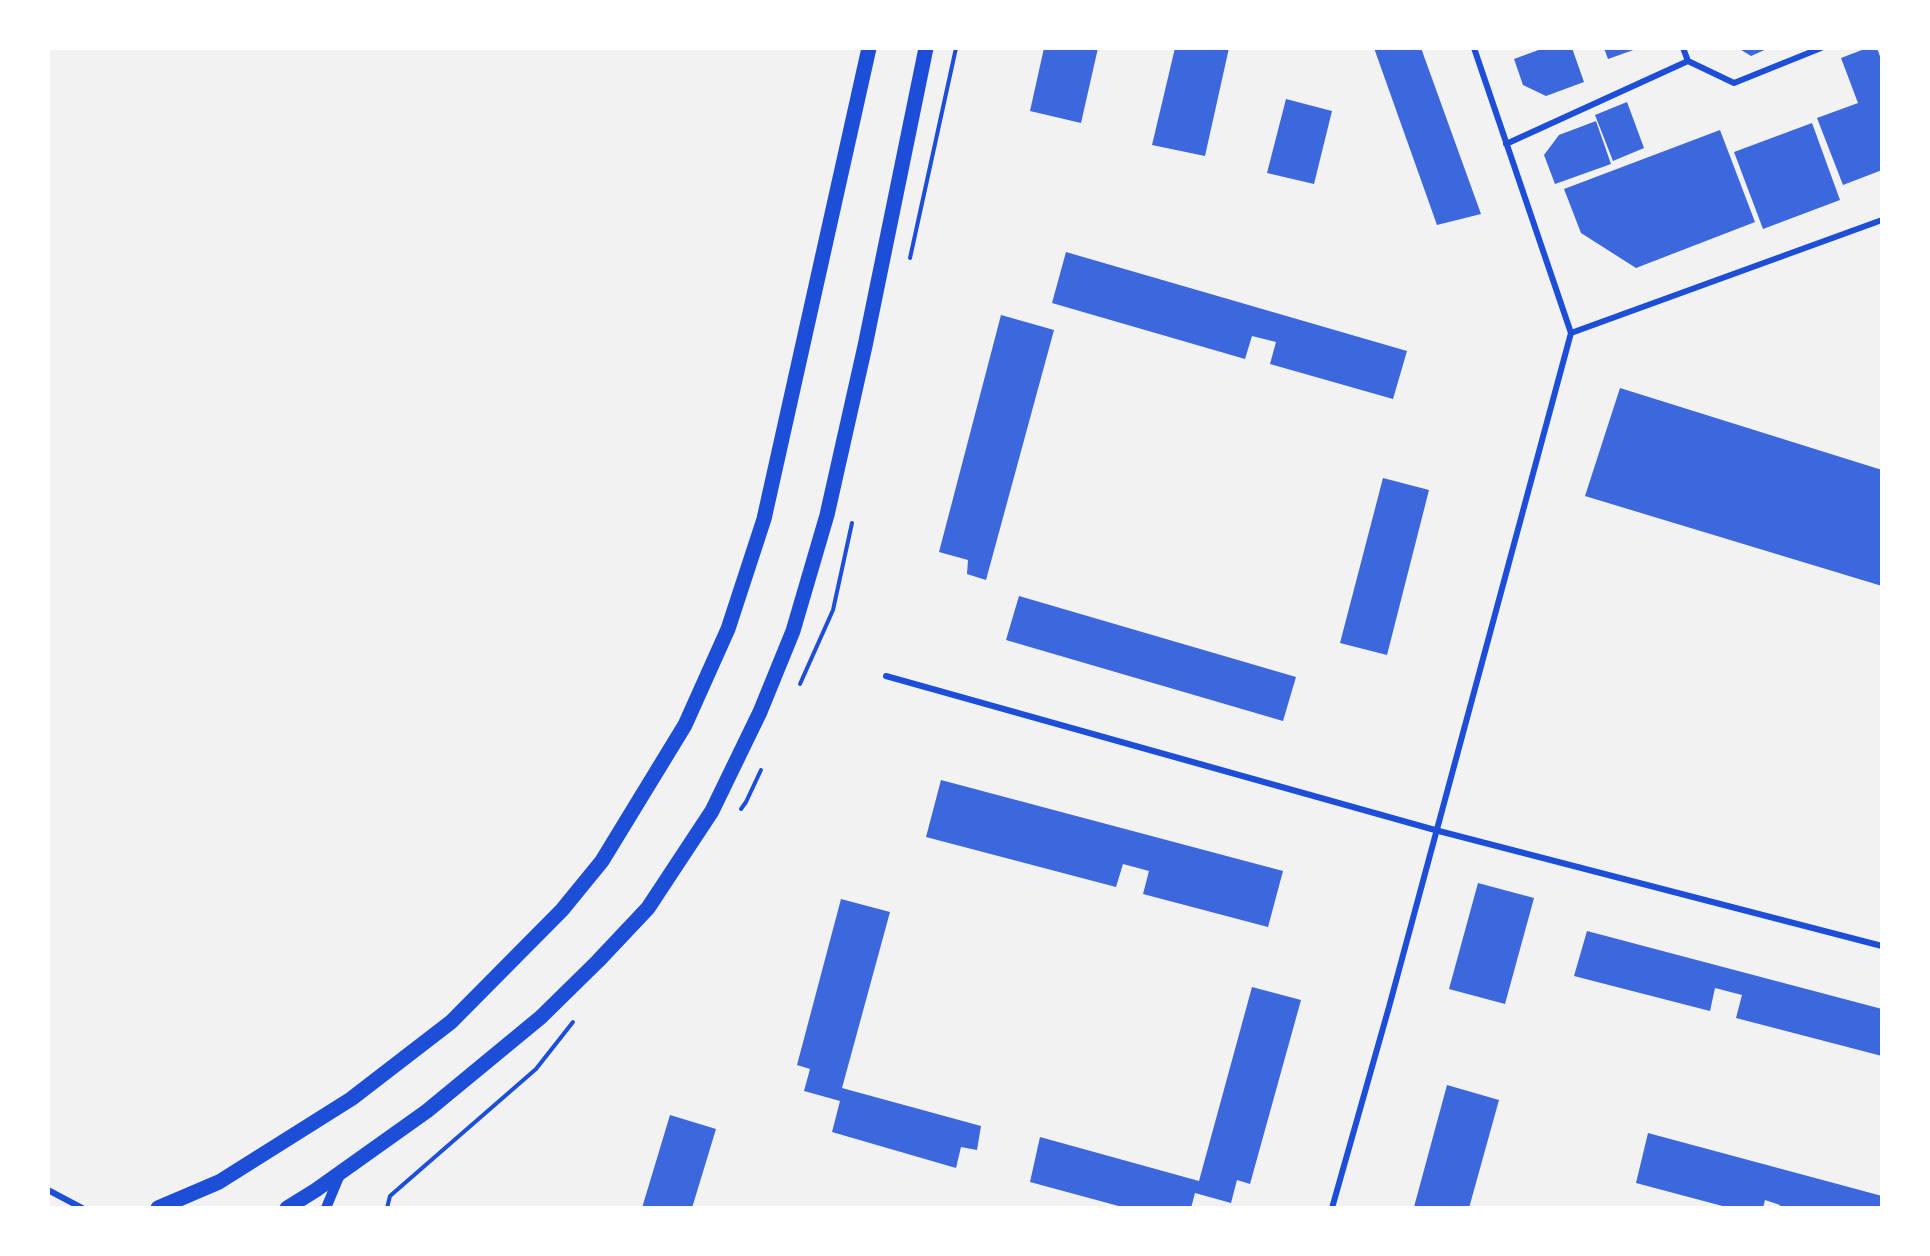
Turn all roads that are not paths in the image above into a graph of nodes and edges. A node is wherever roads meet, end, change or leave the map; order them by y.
1 (869, 48) edge
2 (926, 48) edge
3 (1474, 48) edge
4 (1683, 48) edge
5 (1821, 48) edge
6 (1688, 62) junction
7 (1506, 144) junction
8 (1882, 219) edge
9 (1571, 333) junction
10 (886, 676) dead end
11 (1436, 830) junction
12 (1882, 946) edge
13 (341, 1172) junction
14 (48, 1190) edge
15 (82, 1208) edge
16 (158, 1208) edge
17 (287, 1208) edge
18 (326, 1208) edge
19 (1332, 1208) edge

1 - 16 main road
2 - 13 main road
3 - 7 street
4 - 6 street
5 - 6 street
6 - 7 street
7 - 9 street
8 - 9 street
9 - 11 street
10 - 11 street
11 - 12 street
11 - 19 street
13 - 17 main road
13 - 18 street
14 - 15 street

